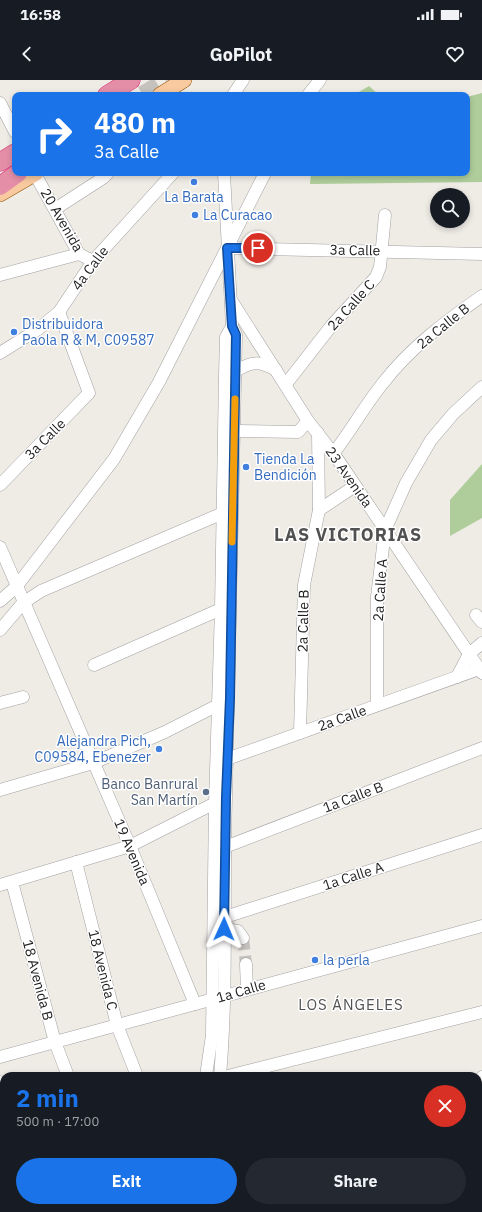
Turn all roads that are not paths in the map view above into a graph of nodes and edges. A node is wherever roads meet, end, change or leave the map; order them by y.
1 (131, 80) edge
2 (184, 80) edge
3 (320, 80) edge
4 (111, 88) edge
5 (165, 92) edge
6 (310, 92) edge
7 (0, 103) edge
8 (12, 126) edge
9 (12, 155) edge
10 (0, 162) edge
11 (14, 176) edge
12 (31, 176) edge
13 (38, 176) edge
14 (105, 176) edge
15 (170, 176) edge
16 (224, 176) edge
17 (263, 176) edge
18 (0, 186) edge
19 (0, 194) edge
20 (55, 209) junction
21 (385, 215) dead end
22 (227, 248) junction
23 (381, 251) junction
24 (79, 254) junction
25 (479, 257) edge
26 (93, 261) junction
27 (0, 275) edge
28 (482, 296) edge
29 (231, 299) junction
30 (59, 312) junction
31 (232, 326) junction
32 (0, 353) edge
33 (276, 370) junction
34 (236, 371) junction
35 (286, 384) junction
36 (482, 387) edge
37 (308, 421) junction
38 (234, 431) junction
39 (318, 433) junction
40 (333, 454) junction
41 (0, 485) edge
42 (356, 486) junction
43 (228, 510) junction
44 (319, 510) junction
45 (385, 530) junction
46 (0, 547) edge
47 (16, 587) junction
48 (0, 601) edge
49 (23, 602) junction
50 (221, 609) junction
51 (0, 630) edge
52 (482, 643) edge
53 (470, 654) junction
54 (94, 665) dead end
55 (481, 670) edge
56 (457, 677) junction
57 (23, 697) dead end
58 (0, 703) edge
59 (218, 705) junction
60 (378, 705) junction
61 (300, 733) junction
62 (482, 748) edge
63 (228, 759) junction
64 (93, 763) junction
65 (0, 790) edge
66 (215, 803) junction
67 (482, 835) edge
68 (130, 846) junction
69 (225, 847) junction
70 (76, 862) junction
71 (6, 884) edge
72 (225, 923) junction
73 (482, 926) edge
74 (243, 938) tunnel mouth
75 (246, 964) tunnel mouth
76 (247, 989) junction
77 (218, 997) junction
78 (195, 1004) junction
79 (482, 1012) edge
80 (117, 1025) junction
81 (55, 1042) junction
82 (0, 1057) edge
83 (66, 1072) edge
84 (135, 1072) edge
85 (207, 1072) edge
86 (220, 1072) edge
87 (244, 1072) edge

1 - 4 highway
2 - 5 main road
3 - 6 street
7 - 8 street
9 - 10 highway
11 - 18 highway
12 - 19 main road
13 - 20 street, 20 Avenida
14 - 20 street
15 - 26 street, 4a Calle
16 - 22 street
17 - 22 street
20 - 24 street, 20 Avenida
21 - 23 street, 2a Calle C
22 - 23 street, 3a Calle
22 - 29 street
22 - 47 street
23 - 25 street, 3a Calle
23 - 35 street, 2a Calle C
24 - 26 street, 20 Avenida
24 - 27 street
26 - 30 street, 4a Calle
28 - 40 street, 2a Calle B
29 - 31 street
29 - 33 street, 23 Avenida
30 - 32 street, 4a Calle
30 - 41 street, 3a Calle
31 - 34 street
31 - 43 street
33 - 34 street
33 - 35 street, 23 Avenida
34 - 38 street
35 - 37 street, 23 Avenida
36 - 45 street, 2a Calle A
37 - 38 street
37 - 39 street, 23 Avenida
38 - 43 street
39 - 40 street, 23 Avenida
39 - 44 street, 2a Calle B
40 - 42 street, 23 Avenida
42 - 44 street
42 - 45 street, 23 Avenida
43 - 49 street
43 - 50 street
43 - 63 street
44 - 61 street, 2a Calle B
45 - 53 street, 23 Avenida
45 - 60 street, 2a Calle A
46 - 47 street, 19 Avenida
47 - 48 street
47 - 49 street, 19 Avenida
49 - 51 street
49 - 64 street, 19 Avenida
50 - 54 street
50 - 59 street
52 - 53 street
53 - 55 street, 23 Avenida
53 - 56 street
55 - 56 street, 2a Calle
56 - 60 street, 2a Calle
57 - 58 street
59 - 64 street
59 - 66 street
60 - 61 street, 2a Calle
61 - 63 street, 2a Calle
62 - 69 street, 1a Calle B
63 - 69 street
64 - 65 street
64 - 68 street, 19 Avenida
66 - 68 street
66 - 77 street
67 - 72 street, 1a Calle A
68 - 70 street
68 - 78 street, 19 Avenida
69 - 72 street
70 - 71 street
70 - 80 street, 18 Avenida C
71 - 81 street, 18 Avenida B
72 - 74 street
72 - 77 street
73 - 76 street, 1a Calle
75 - 76 street
76 - 77 street, 1a Calle
77 - 78 street, 1a Calle
77 - 85 street
77 - 86 street
78 - 80 street, 1a Calle
79 - 87 street
80 - 81 street, 1a Calle
80 - 84 street, 18 Avenida C
81 - 82 street, 1a Calle
81 - 83 street, 18 Avenida B

